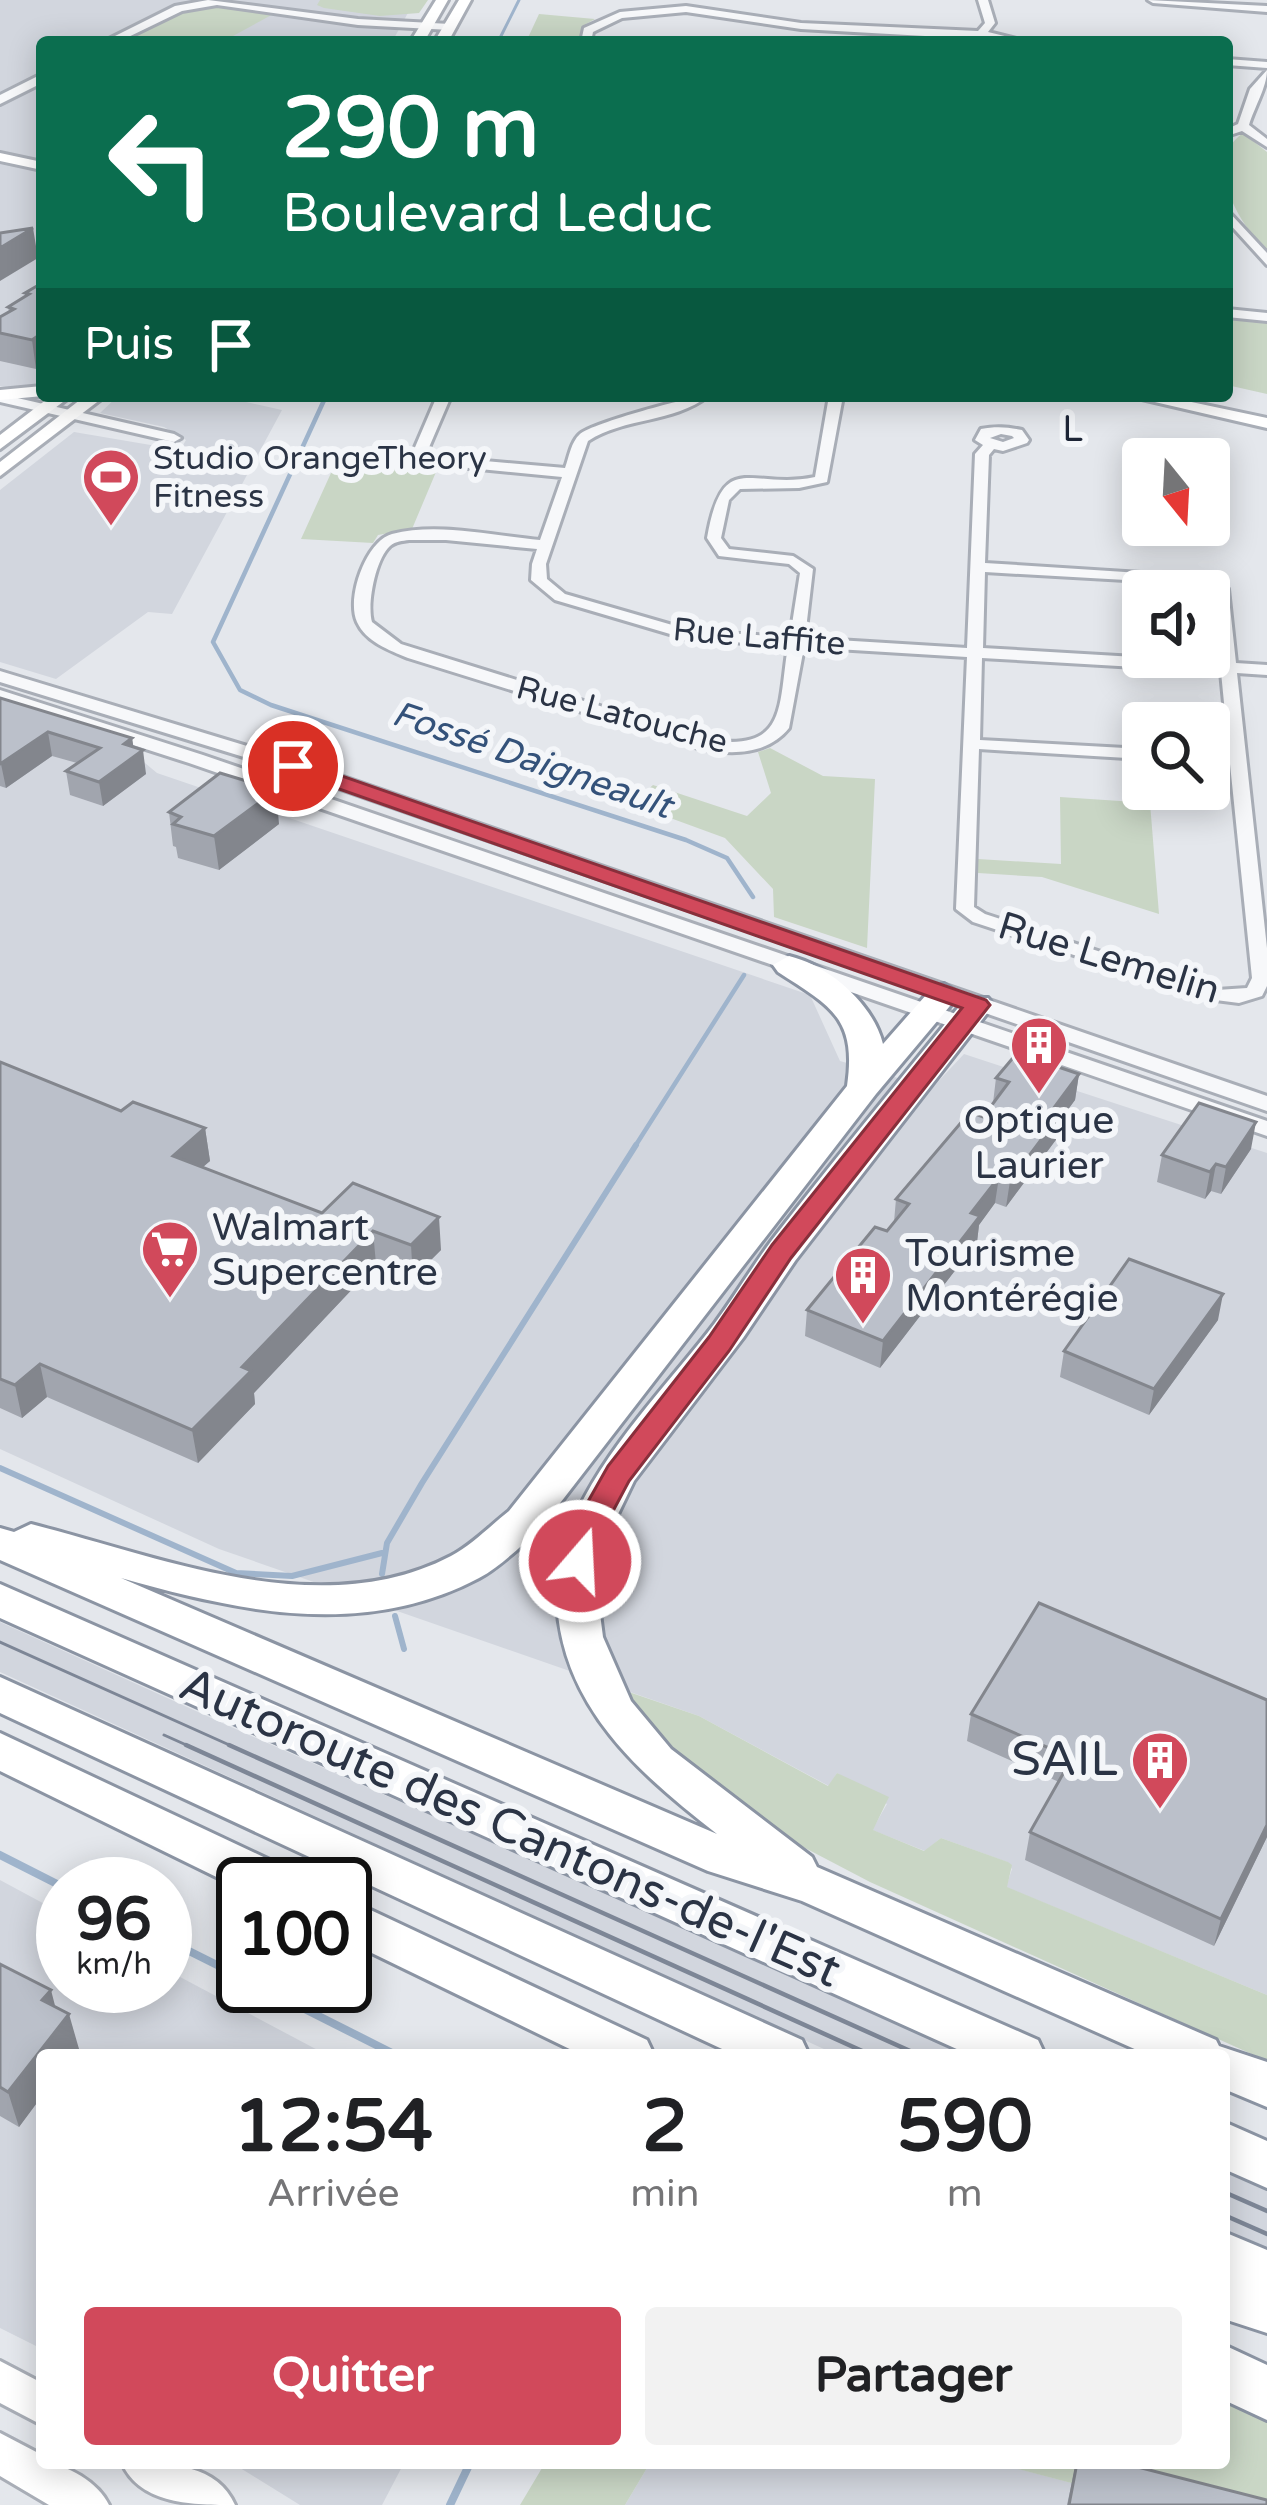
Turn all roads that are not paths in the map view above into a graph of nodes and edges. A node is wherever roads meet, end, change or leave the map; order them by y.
1 (181, 0) edge
2 (267, 0) edge
3 (442, 0) edge
4 (465, 0) edge
5 (983, 0) edge
6 (1153, 0) edge
7 (1267, 9) edge
8 (428, 23) junction
9 (452, 24) junction
10 (981, 34) junction
11 (103, 36) edge
12 (121, 36) edge
13 (420, 36) edge
14 (445, 36) edge
15 (587, 36) edge
16 (992, 36) edge
17 (1233, 63) edge
18 (1267, 69) edge
19 (36, 70) edge
20 (36, 81) edge
21 (0, 88) edge
22 (0, 100) edge
23 (1267, 123) edge
24 (1243, 126) junction
25 (1233, 128) edge
26 (0, 144) edge
27 (1267, 144) edge
28 (36, 152) edge
29 (0, 157) edge
30 (36, 165) edge
31 (1233, 221) edge
32 (1267, 261) edge
33 (1233, 314) edge
34 (1267, 317) edge
35 (0, 396) edge
36 (36, 401) edge
37 (88, 402) edge
38 (441, 402) edge
39 (690, 402) edge
40 (835, 402) edge
41 (1167, 402) edge
42 (1233, 402) edge
43 (47, 403) edge
44 (0, 407) edge
45 (1267, 409) edge
46 (67, 418) junction
47 (1267, 423) edge
48 (171, 441) dead end
49 (0, 444) edge
50 (990, 445) dead end
51 (0, 471) edge
52 (568, 473) junction
53 (544, 544) junction
54 (978, 568) junction
55 (798, 643) junction
56 (973, 654) junction
57 (1231, 668) junction
58 (1267, 670) edge
59 (0, 676) edge
60 (0, 697) edge
61 (970, 744) junction
62 (1122, 753) edge
63 (1230, 759) edge
64 (1239, 760) junction
65 (789, 964) junction
66 (953, 1009) junction
67 (864, 1087) junction
68 (1267, 1104) edge
69 (1267, 1129) edge
70 (0, 1531) edge
71 (0, 1543) edge
72 (0, 1600) edge
73 (0, 1694) edge
74 (0, 1750) edge
75 (220, 1857) edge
76 (813, 1885) junction
77 (372, 1931) edge
78 (618, 2049) edge
79 (772, 2049) edge
80 (1008, 2049) edge
81 (1185, 2049) edge
82 (1230, 2069) edge
83 (1267, 2084) edge
84 (1230, 2148) edge
85 (1267, 2164) edge
86 (1230, 2260) edge
87 (1267, 2276) edge
88 (1230, 2296) edge
89 (1267, 2308) edge
90 (1230, 2374) edge
91 (0, 2381) edge
92 (1267, 2394) edge
93 (36, 2402) edge
94 (0, 2453) edge
95 (152, 2469) edge
96 (88, 2505) edge
97 (214, 2505) edge

1 - 11 street
2 - 8 street
3 - 8 main road
4 - 9 main road
5 - 10 street
6 - 7 street
8 - 9 street
8 - 12 street
8 - 13 main road
9 - 14 main road
10 - 15 street
10 - 16 street
17 - 18 street
18 - 24 street
19 - 21 street
20 - 22 street
23 - 24 street
24 - 25 street
24 - 27 street
26 - 28 main road
29 - 30 main road
31 - 32 street
33 - 34 street
35 - 36 main road
37 - 46 main road
38 - 52 street
39 - 52 street
40 - 55 street, Rue Latouche
41 - 47 main road
42 - 45 main road
43 - 44 street
43 - 46 street
43 - 49 main road
46 - 48 street
46 - 51 main road
50 - 54 street, Rue Lemelin
52 - 53 street
53 - 55 street, Rue Laffite
53 - 55 street, Rue Latouche
54 - 56 street, Rue Lemelin
54 - 57 street, Rue Lemelin
55 - 56 street, Rue Laffite
56 - 57 street, Rue Laffite
56 - 61 street, Rue Lemelin
57 - 58 street, Rue Laffite
57 - 64 street, Rue Lemelin
59 - 66 street
60 - 65 street
61 - 62 street
61 - 64 street, Rue Lemelin
63 - 64 street
65 - 66 street
65 - 67 highway
66 - 67 highway
66 - 68 street
66 - 69 street
66 - 76 highway
67 - 70 highway
71 - 76 highway
72 - 80 highway, Autoroute des Cantons-de-l'Est
73 - 79 highway, Autoroute des Cantons-de-l'Est
74 - 75 highway
76 - 81 highway
77 - 78 highway
82 - 83 highway
84 - 85 highway
86 - 87 highway
88 - 89 highway
90 - 92 highway
91 - 93 main road
94 - 96 main road
95 - 97 main road

